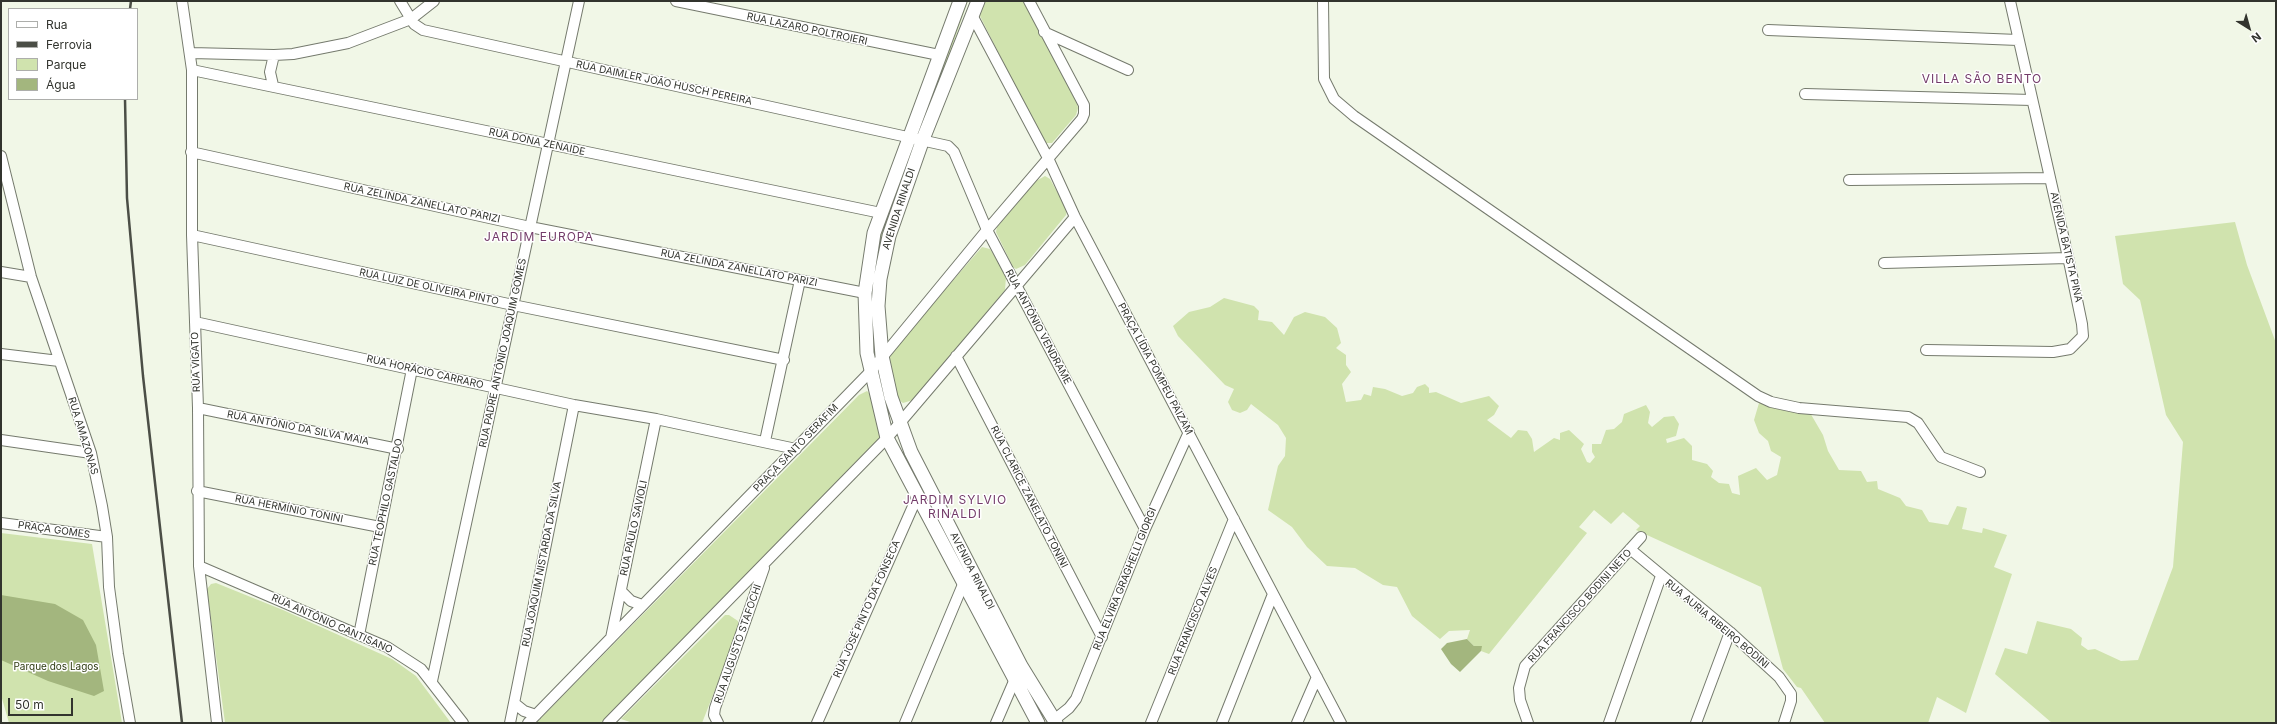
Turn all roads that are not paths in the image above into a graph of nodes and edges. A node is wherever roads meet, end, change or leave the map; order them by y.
1 (182, 1) edge
2 (400, 1) edge
3 (434, 1) edge
4 (579, 1) edge
5 (676, 1) edge
6 (960, 1) edge
7 (978, 1) edge
8 (1029, 1) edge
9 (1322, 1) edge
10 (2010, 1) edge
11 (972, 15) junction
12 (410, 19) junction
13 (1768, 30) dead end
14 (1044, 32) junction
15 (2018, 40) junction
16 (191, 52) junction
17 (274, 55) junction
18 (939, 56) junction
19 (566, 62) junction
20 (192, 70) junction
21 (1128, 70) dead end
22 (273, 86) junction
23 (1805, 94) dead end
24 (2032, 100) junction
25 (909, 136) junction
26 (923, 139) junction
27 (548, 144) junction
28 (191, 152) junction
29 (1, 156) edge
30 (1048, 158) junction
31 (2050, 178) junction
32 (1849, 180) dead end
33 (5, 192) edge
34 (881, 213) junction
35 (1075, 217) junction
36 (530, 227) junction
37 (987, 230) junction
38 (192, 235) junction
39 (2068, 258) junction
40 (1884, 263) dead end
41 (1, 272) edge
42 (31, 277) junction
43 (800, 280) junction
44 (1016, 285) junction
45 (865, 293) junction
46 (513, 305) junction
47 (195, 322) junction
48 (1926, 350) dead end
49 (1, 354) edge
50 (882, 356) junction
51 (956, 356) junction
52 (784, 360) junction
53 (59, 361) junction
54 (412, 369) junction
55 (870, 372) junction
56 (495, 388) junction
57 (574, 405) junction
58 (198, 408) junction
59 (656, 419) junction
60 (899, 423) junction
61 (1189, 432) junction
62 (887, 438) junction
63 (1, 440) edge
64 (765, 441) junction
65 (398, 449) junction
66 (796, 449) junction
67 (91, 453) junction
68 (1980, 472) dead end
69 (197, 491) junction
70 (918, 495) junction
71 (1234, 519) junction
72 (1, 523) edge
73 (380, 527) junction
74 (1145, 528) junction
75 (107, 537) junction
76 (1641, 537) dead end
77 (1630, 549) junction
78 (765, 564) junction
79 (199, 566) junction
80 (1661, 576) junction
81 (964, 582) junction
82 (621, 591) junction
83 (1273, 594) junction
84 (642, 605) junction
85 (1730, 632) junction
86 (359, 635) junction
87 (1102, 637) junction
88 (611, 638) junction
89 (1317, 677) junction
90 (1015, 679) junction
91 (432, 681) junction
92 (514, 703) junction
93 (536, 715) junction
94 (1055, 722) edge
95 (130, 723) edge
96 (217, 723) edge
97 (463, 723) edge
98 (510, 723) edge
99 (528, 723) edge
100 (608, 723) edge
101 (718, 723) edge
102 (817, 723) edge
103 (905, 723) edge
104 (996, 723) edge
105 (1038, 723) edge
106 (1151, 723) edge
107 (1222, 723) edge
108 (1297, 723) edge
109 (1341, 723) edge
110 (1528, 723) edge
111 (1609, 723) edge
112 (1696, 723) edge
113 (1784, 723) edge

1 - 16 street, RUA VIGATO
2 - 12 street
3 - 12 street
4 - 19 street, RUA PADRE ANTÔNIO JOAQUIM GOMES
5 - 18 street, RUA LAZARO POLTROIERI
6 - 18 main road, AVENIDA RINALDI
7 - 11 main road, AVENIDA RINALDI
8 - 14 street, PRAÇA SANTO SERAFIM
9 - 68 street
10 - 15 street, AVENIDA BATISTA PINA
11 - 26 main road, AVENIDA RINALDI
11 - 30 street, PRAÇA LÍDIA POMPEU PAIZAM
12 - 17 street
12 - 19 street, RUA DAIMLER JOÃO HUSCH PEREIRA
13 - 15 street
14 - 21 street
14 - 30 street, PRAÇA SANTO SERAFIM
15 - 24 street, AVENIDA BATISTA PINA
16 - 17 street
16 - 20 street, RUA VIGATO
17 - 22 street
18 - 25 main road, AVENIDA RINALDI
19 - 25 street, RUA DAIMLER JOÃO HUSCH PEREIRA
19 - 27 street, RUA PADRE ANTÔNIO JOAQUIM GOMES
20 - 22 street, RUA DONA ZENAIDE
20 - 28 street, RUA VIGATO
22 - 27 street, RUA DONA ZENAIDE
23 - 24 street
24 - 31 street, AVENIDA BATISTA PINA
25 - 26 street, RUA DAIMLER JOÃO HUSCH PEREIRA
25 - 34 main road, AVENIDA RINALDI
26 - 37 street, RUA ANTÔNIO VENDRAME
26 - 50 main road, AVENIDA RINALDI
27 - 34 street, RUA DONA ZENAIDE
27 - 36 street, RUA PADRE ANTÔNIO JOAQUIM GOMES
28 - 36 street, RUA ZELINDA ZANELLATO PARIZI
28 - 38 street, RUA VIGATO
29 - 33 street, RUA AMAZONAS
30 - 35 street, PRAÇA LÍDIA POMPEU PAIZAM
30 - 37 street, PRAÇA SANTO SERAFIM
31 - 32 street
31 - 39 street, AVENIDA BATISTA PINA
33 - 42 street, RUA AMAZONAS
34 - 45 main road, AVENIDA RINALDI
35 - 44 street
35 - 61 street, PRAÇA LÍDIA POMPEU PAIZAM
36 - 43 street, RUA ZELINDA ZANELLATO PARIZI
36 - 46 street, RUA PADRE ANTÔNIO JOAQUIM GOMES
37 - 44 street, RUA ANTÔNIO VENDRAME
37 - 50 street, PRAÇA SANTO SERAFIM
38 - 46 street, RUA LUIZ DE OLIVEIRA PINTO
38 - 47 street, RUA VIGATO
39 - 40 street
39 - 48 street, AVENIDA BATISTA PINA
41 - 42 street
42 - 53 street, RUA AMAZONAS
43 - 45 street, RUA ZELINDA ZANELLATO PARIZI
43 - 52 street
44 - 51 street
44 - 74 street, RUA ANTÔNIO VENDRAME
45 - 55 main road, AVENIDA RINALDI
46 - 52 street, RUA LUIZ DE OLIVEIRA PINTO
46 - 56 street, RUA PADRE ANTÔNIO JOAQUIM GOMES
47 - 54 street, RUA HORÁCIO CARRARO
47 - 58 street, RUA VIGATO
49 - 53 street
50 - 55 street, PRAÇA SANTO SERAFIM
50 - 60 main road, AVENIDA RINALDI
51 - 60 street
51 - 87 street, RUA CLARICE ZANELATO TONINI
52 - 64 street
53 - 67 street, RUA AMAZONAS
54 - 56 street, RUA HORÁCIO CARRARO
54 - 65 street, RUA TEOPHILO GASTALDO
55 - 62 main road, AVENIDA RINALDI
55 - 66 street, PRAÇA SANTO SERAFIM
56 - 57 street, RUA HORÁCIO CARRARO
56 - 91 street, RUA PADRE ANTÔNIO JOAQUIM GOMES
57 - 59 street, RUA HORÁCIO CARRARO
57 - 92 street, RUA JOAQUIM NISTARDA DA SILVA
58 - 65 street, RUA ANTÔNIO DA SILVA MAIA
58 - 69 street, RUA VIGATO
59 - 64 street, RUA HORÁCIO CARRARO
59 - 82 street, RUA PAULO SAVIOLI
60 - 62 street
60 - 94 main road, AVENIDA RINALDI
61 - 71 street, PRAÇA LÍDIA POMPEU PAIZAM
61 - 74 street, RUA ELVIRA GRAGHELLI GIORGI
62 - 70 main road, AVENIDA RINALDI
62 - 78 street
63 - 67 street
64 - 66 street, RUA HORÁCIO CARRARO
65 - 73 street, RUA TEOPHILO GASTALDO
66 - 84 street, PRAÇA SANTO SERAFIM
67 - 75 street, RUA AMAZONAS
69 - 73 street, RUA HERMÍNIO TONINI
69 - 79 street, RUA VIGATO
70 - 81 main road, AVENIDA RINALDI
70 - 102 street, RUA JOSÉ PINTO DA FONSECA
71 - 83 street, PRAÇA LÍDIA POMPEU PAIZAM
71 - 106 street, RUA FRANCISCO ALVES
72 - 75 street, PRAÇA GOMES
73 - 86 street, RUA TEOPHILO GASTALDO
74 - 87 street, RUA ELVIRA GRAGHELLI GIORGI
75 - 95 street, RUA AMAZONAS
76 - 77 street, RUA FRANCISCO BODINI NETO
77 - 80 street, RUA AURIA RIBEIRO BODINI
77 - 110 street, RUA FRANCISCO BODINI NETO
78 - 100 street
78 - 101 street, RUA AUGUSTO STAFOCHI
79 - 86 street, RUA ANTÔNIO CANTISANO
79 - 96 street, RUA VIGATO
80 - 85 street, RUA AURIA RIBEIRO BODINI
80 - 111 street
81 - 90 main road, AVENIDA RINALDI
81 - 103 street
82 - 84 street
82 - 88 street, RUA PAULO SAVIOLI
83 - 89 street, PRAÇA LÍDIA POMPEU PAIZAM
83 - 107 street
84 - 88 street, PRAÇA SANTO SERAFIM
85 - 112 street
85 - 113 street, RUA AURIA RIBEIRO BODINI
86 - 91 street, RUA ANTÔNIO CANTISANO
87 - 94 street, RUA ELVIRA GRAGHELLI GIORGI
88 - 93 street, PRAÇA SANTO SERAFIM
89 - 108 street
89 - 109 street, PRAÇA LÍDIA POMPEU PAIZAM
90 - 104 street
90 - 105 main road, AVENIDA RINALDI
91 - 97 street, RUA ANTÔNIO CANTISANO
92 - 93 street
92 - 98 street, RUA JOAQUIM NISTARDA DA SILVA
93 - 99 street, PRAÇA SANTO SERAFIM

